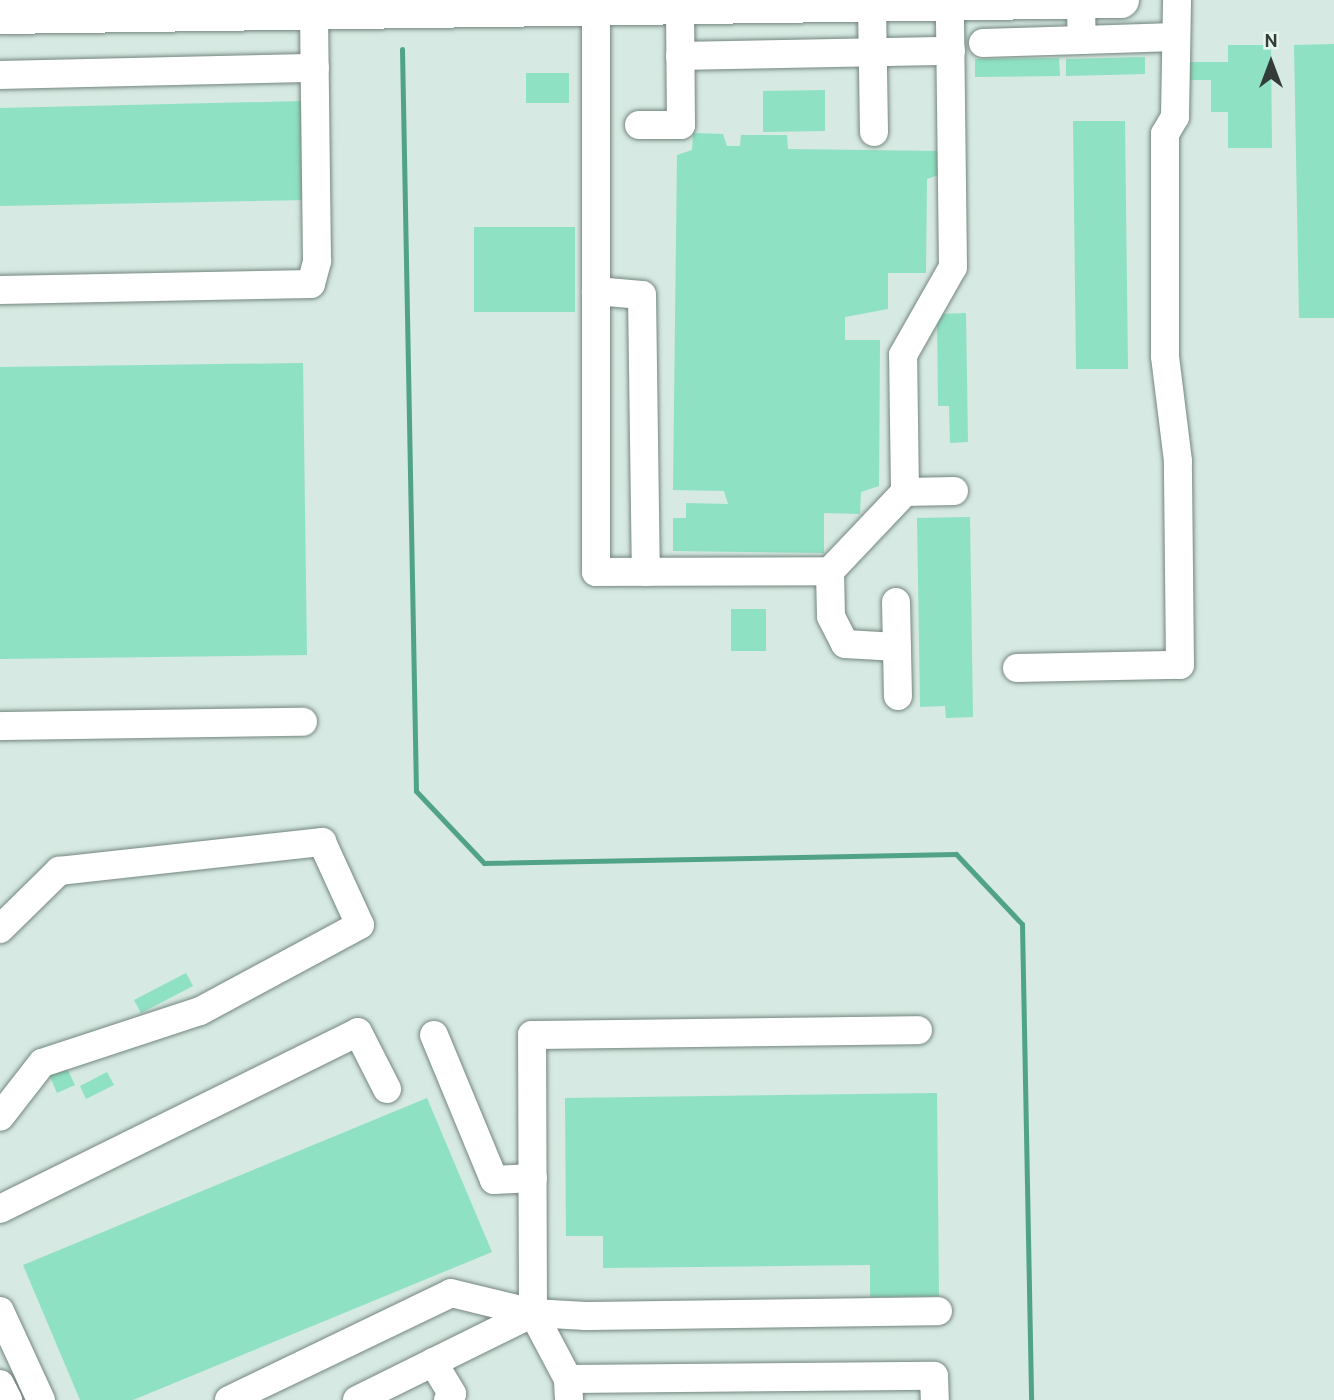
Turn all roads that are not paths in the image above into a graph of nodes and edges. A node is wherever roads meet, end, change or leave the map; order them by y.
1 (1121, 0) edge
2 (1177, 0) edge
3 (1081, 1) edge
4 (950, 2) edge
5 (595, 3) edge
6 (872, 5) junction
7 (314, 6) edge
8 (680, 6) junction
9 (0, 16) edge
10 (1175, 37) junction
11 (1082, 40) junction
12 (983, 43) dead end
13 (951, 51) junction
14 (873, 52) junction
15 (680, 56) junction
16 (315, 68) junction
17 (0, 75) edge
18 (639, 125) dead end
19 (874, 132) dead end
20 (0, 290) edge
21 (596, 291) junction
22 (954, 491) dead end
23 (905, 492) junction
24 (830, 571) junction
25 (646, 572) junction
26 (896, 602) dead end
27 (897, 647) junction
28 (1017, 668) dead end
29 (898, 696) dead end
30 (303, 722) dead end
31 (0, 726) edge
32 (0, 929) edge
33 (918, 1030) dead end
34 (434, 1035) dead end
35 (387, 1089) dead end
36 (0, 1117) edge
37 (533, 1178) junction
38 (0, 1209) edge
39 (0, 1311) edge
40 (939, 1311) dead end
41 (533, 1313) junction
42 (433, 1362) junction
43 (0, 1384) edge
44 (569, 1390) edge
45 (8, 1400) edge
46 (41, 1400) edge
47 (229, 1400) edge
48 (357, 1400) edge
49 (448, 1400) edge
50 (935, 1400) edge

1 - 3 main road
2 - 10 street
3 - 4 main road
3 - 11 street
4 - 6 main road
4 - 13 street
5 - 7 main road
5 - 8 main road
5 - 21 street
6 - 8 main road
6 - 14 street
7 - 9 main road
7 - 16 street
8 - 15 street
10 - 11 street
10 - 28 street
11 - 12 street
13 - 14 street
13 - 23 street
14 - 15 street
14 - 19 street
15 - 18 street
16 - 17 street
16 - 20 street
21 - 25 street
21 - 25 street
22 - 23 street
23 - 24 street
24 - 25 street
24 - 27 street
26 - 27 street
27 - 29 street
30 - 31 street
32 - 36 street
33 - 37 street
34 - 37 street
35 - 38 street
37 - 41 street
39 - 46 street
40 - 41 street
41 - 42 street
41 - 44 street
41 - 47 street
42 - 48 street
42 - 49 street
43 - 45 street
44 - 50 street

